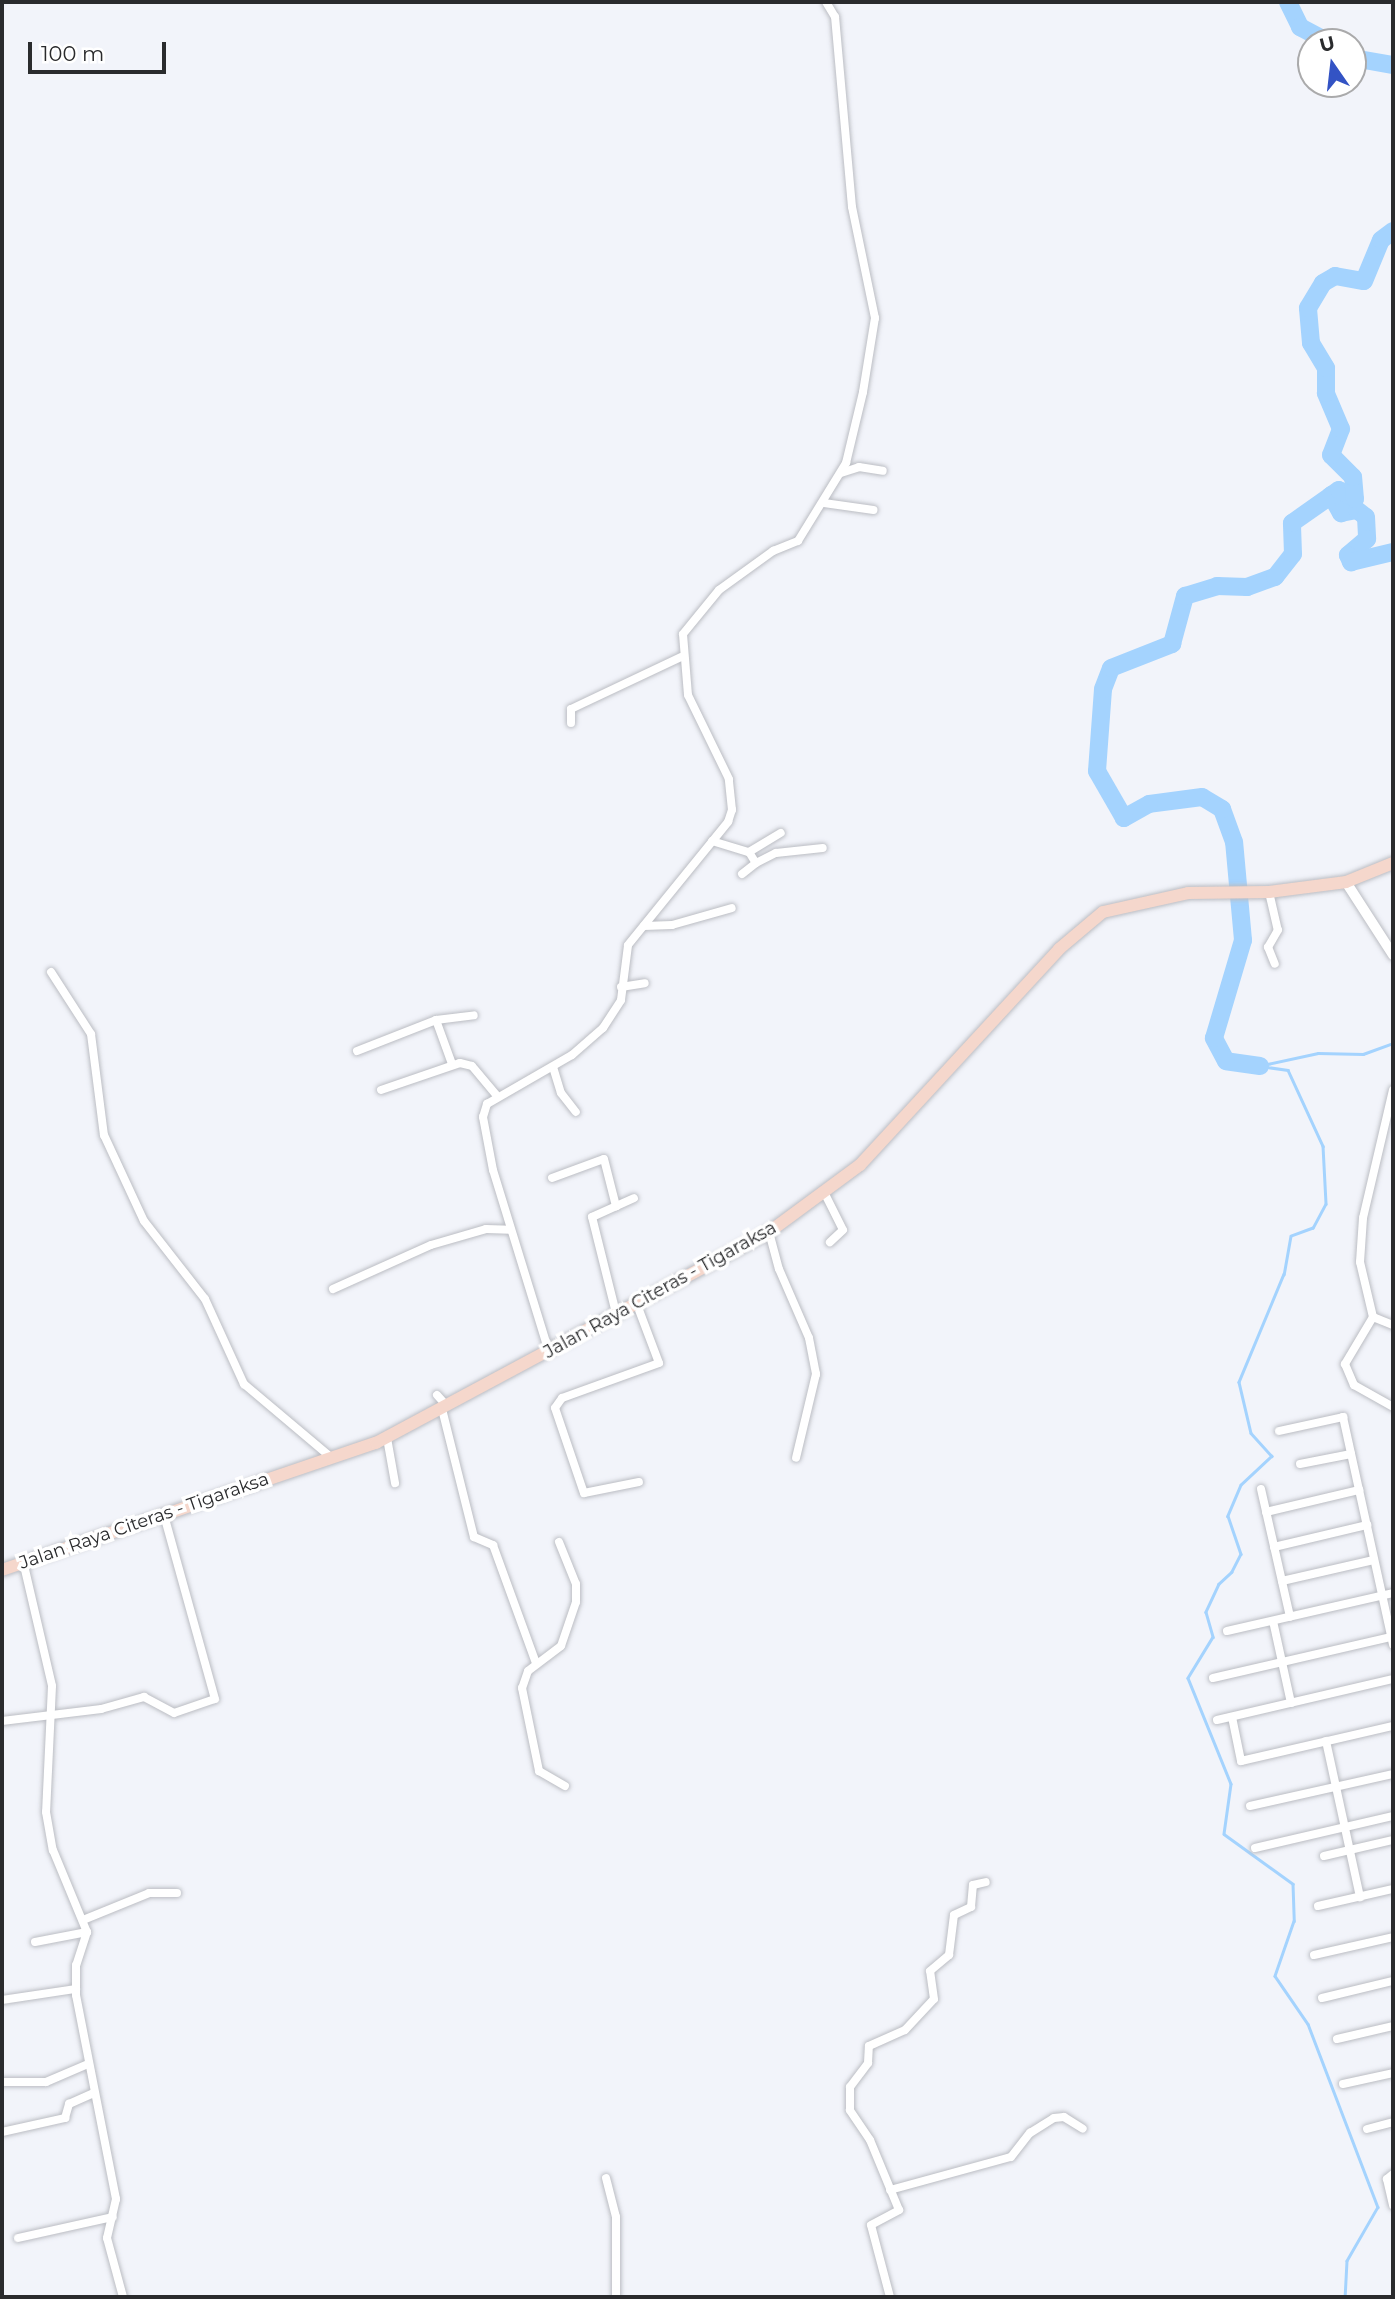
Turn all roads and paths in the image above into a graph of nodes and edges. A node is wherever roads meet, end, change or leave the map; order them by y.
1 (826, 2) edge
2 (883, 471) dead end
3 (841, 473) junction
4 (824, 503) junction
5 (874, 510) dead end
6 (681, 657) junction
7 (571, 723) dead end
8 (781, 834) dead end
9 (712, 841) junction
10 (823, 848) dead end
11 (749, 852) junction
12 (757, 863) junction
13 (1393, 863) edge
14 (742, 874) dead end
15 (1346, 882) junction
16 (1265, 892) junction
17 (732, 908) dead end
18 (644, 926) junction
19 (1393, 955) edge
20 (1275, 964) dead end
21 (51, 972) dead end
22 (645, 983) dead end
23 (621, 987) junction
24 (474, 1015) dead end
25 (436, 1020) junction
26 (357, 1051) dead end
27 (452, 1064) junction
28 (553, 1067) junction
29 (381, 1090) dead end
30 (1393, 1090) edge
31 (496, 1095) junction
32 (576, 1112) dead end
33 (552, 1178) dead end
34 (824, 1192) junction
35 (634, 1198) dead end
36 (616, 1206) junction
37 (510, 1230) junction
38 (769, 1232) junction
39 (830, 1242) dead end
40 (333, 1289) dead end
41 (636, 1303) junction
42 (616, 1313) junction
43 (1373, 1317) junction
44 (1393, 1325) edge
45 (549, 1352) junction
46 (437, 1395) dead end
47 (1393, 1406) edge
48 (444, 1408) junction
49 (1279, 1432) dead end
50 (387, 1438) junction
51 (1351, 1454) junction
52 (332, 1458) junction
53 (796, 1458) dead end
54 (1300, 1464) dead end
55 (639, 1482) dead end
56 (395, 1483) dead end
57 (1261, 1489) dead end
58 (1359, 1490) junction
59 (1266, 1512) junction
60 (164, 1515) junction
61 (1367, 1525) junction
62 (559, 1542) dead end
63 (1274, 1547) junction
64 (1374, 1560) junction
65 (23, 1562) junction
66 (2, 1570) edge
67 (1282, 1581) junction
68 (1393, 1593) edge
69 (1382, 1595) junction
70 (1290, 1617) junction
71 (1273, 1621) junction
72 (1227, 1631) dead end
73 (1392, 1641) edge
74 (1282, 1662) junction
75 (536, 1663) junction
76 (1213, 1678) dead end
77 (1393, 1679) edge
78 (1291, 1703) junction
79 (51, 1713) junction
80 (1232, 1717) junction
81 (1217, 1720) dead end
82 (2, 1721) edge
83 (1393, 1726) edge
84 (1326, 1741) junction
85 (1393, 1774) edge
86 (565, 1786) dead end
87 (1336, 1787) junction
88 (1250, 1806) dead end
89 (1393, 1816) edge
90 (1345, 1827) junction
91 (1393, 1840) edge
92 (1255, 1848) dead end
93 (1350, 1850) junction
94 (1324, 1856) dead end
95 (986, 1881) dead end
96 (1393, 1889) edge
97 (177, 1893) dead end
98 (1360, 1897) junction
99 (1318, 1906) dead end
100 (83, 1920) junction
101 (87, 1932) junction
102 (1393, 1937) edge
103 (35, 1942) dead end
104 (1314, 1955) dead end
105 (1393, 1981) edge
106 (76, 1989) junction
107 (1322, 1998) dead end
108 (2, 2000) edge
109 (1393, 2026) edge
110 (1337, 2039) dead end
111 (88, 2064) junction
112 (1393, 2073) edge
113 (2, 2082) edge
114 (1343, 2084) dead end
115 (94, 2093) junction
116 (1393, 2122) edge
117 (1083, 2129) dead end
118 (1367, 2129) dead end
119 (2, 2132) edge
120 (1393, 2174) edge
121 (606, 2178) dead end
122 (890, 2190) junction
123 (1393, 2205) edge
124 (113, 2217) junction
125 (18, 2238) dead end
126 (123, 2297) edge
127 (616, 2297) edge
128 (890, 2297) edge

1 - 3 street
2 - 3 street
3 - 4 street
4 - 5 street
4 - 6 street
6 - 7 street
6 - 9 street
8 - 11 street
9 - 11 street
9 - 18 street
10 - 12 street
11 - 12 street
12 - 14 street
13 - 15 main road, Jalan Raya Citeras - Tigaraksa
15 - 16 main road, Jalan Raya Citeras - Tigaraksa
15 - 19 street
16 - 20 street
16 - 34 main road, Jalan Raya Citeras - Tigaraksa
17 - 18 street
18 - 23 street
21 - 52 street
22 - 23 street
23 - 28 street
24 - 25 street
25 - 26 street
25 - 27 street
27 - 29 street
27 - 31 street
28 - 31 street
28 - 32 street
30 - 43 street
31 - 37 street
33 - 36 street
34 - 38 main road, Jalan Raya Citeras - Tigaraksa
34 - 39 street
35 - 36 street
36 - 42 street
37 - 40 street
37 - 45 street
38 - 41 main road, Jalan Raya Citeras - Tigaraksa
38 - 53 street
41 - 42 main road, Jalan Raya Citeras - Tigaraksa
41 - 55 street
42 - 45 main road, Jalan Raya Citeras - Tigaraksa
43 - 44 street
43 - 47 street
45 - 48 main road, Jalan Raya Citeras - Tigaraksa
46 - 48 street
48 - 50 main road, Jalan Raya Citeras - Tigaraksa
48 - 75 street
49 - 51 street
50 - 52 main road, Jalan Raya Citeras - Tigaraksa
50 - 56 street
51 - 54 street
51 - 58 street
52 - 60 main road, Jalan Raya Citeras - Tigaraksa
57 - 59 street
58 - 59 street
58 - 61 street
59 - 63 street
60 - 65 main road, Jalan Raya Citeras - Tigaraksa
60 - 79 street
61 - 63 street
61 - 64 street
62 - 75 street
63 - 67 street
64 - 67 street
64 - 69 street
65 - 66 main road, Jalan Raya Citeras - Tigaraksa
65 - 79 street
67 - 70 street
68 - 69 street
69 - 70 street
69 - 73 street
70 - 71 street
71 - 72 street
71 - 74 street
73 - 74 street
74 - 76 street
74 - 78 street
75 - 86 street
77 - 78 street
78 - 80 street
79 - 82 street
79 - 100 street
80 - 81 street
80 - 84 street
83 - 84 street
84 - 87 street
85 - 87 street
87 - 88 street
87 - 90 street
89 - 90 street
90 - 92 street
90 - 93 street
91 - 93 street
93 - 94 street
93 - 98 street
95 - 122 street
96 - 98 street
97 - 100 street
98 - 99 street
100 - 101 street
101 - 103 street
101 - 106 street
102 - 104 street
105 - 107 street
106 - 108 street
106 - 111 street
109 - 110 street
111 - 113 street
111 - 115 street
112 - 114 street
115 - 119 street
115 - 124 street
116 - 118 street
117 - 122 street
120 - 123 street
121 - 127 street
122 - 128 street
124 - 125 street
124 - 126 street

